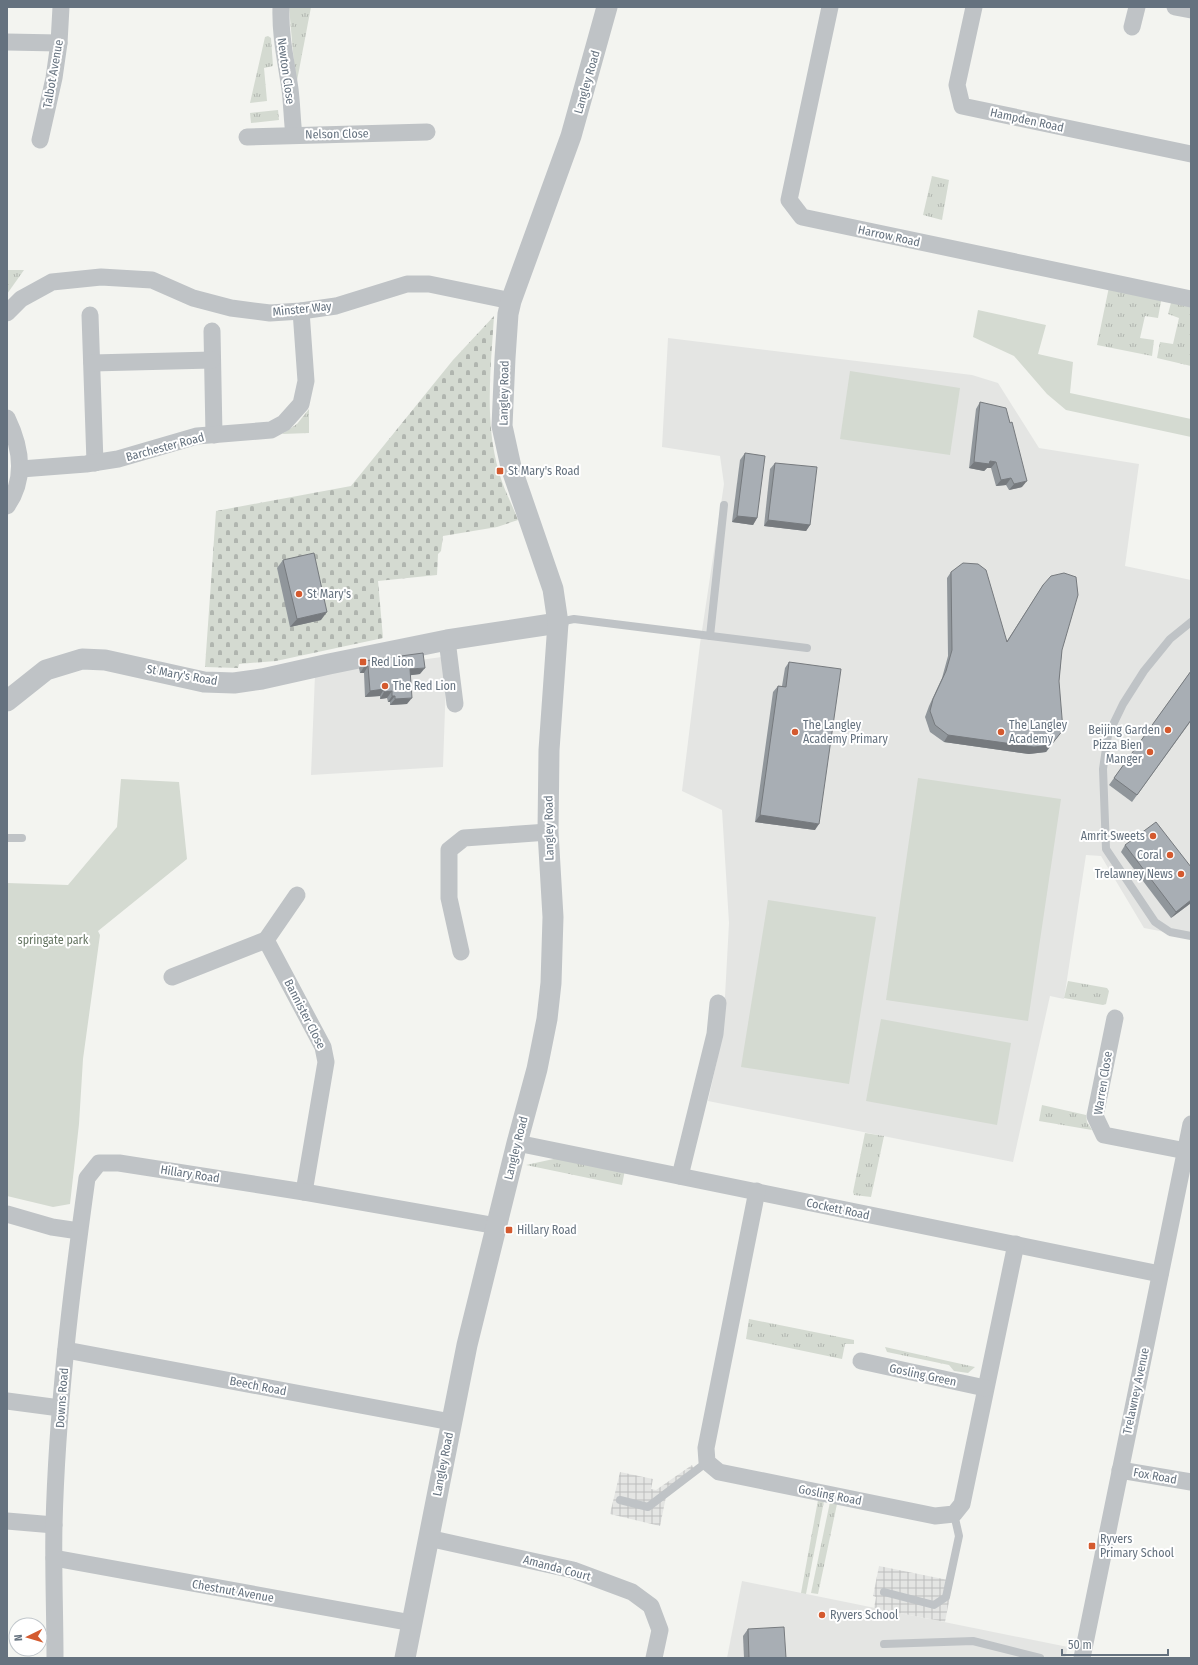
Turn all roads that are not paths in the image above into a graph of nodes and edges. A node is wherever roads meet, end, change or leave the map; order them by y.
1 (61, 7) edge
2 (281, 7) edge
3 (608, 7) edge
4 (830, 7) edge
5 (974, 7) edge
6 (1137, 7) edge
7 (1175, 7) edge
8 (1191, 10) edge
9 (1132, 27) dead end
10 (7, 42) edge
11 (59, 43) junction
12 (427, 132) dead end
13 (294, 135) junction
14 (247, 136) dead end
15 (40, 140) dead end
16 (1191, 154) edge
17 (1191, 299) edge
18 (511, 301) junction
19 (301, 311) junction
20 (7, 313) edge
21 (90, 315) dead end
22 (212, 331) dead end
23 (212, 360) junction
24 (92, 363) junction
25 (7, 418) edge
26 (214, 435) junction
27 (95, 463) junction
28 (21, 469) junction
29 (724, 505) dead end
30 (7, 506) edge
31 (1191, 622) edge
32 (558, 623) junction
33 (710, 636) junction
34 (447, 640) junction
35 (807, 648) dead end
36 (7, 701) edge
37 (455, 704) dead end
38 (548, 832) junction
39 (7, 838) edge
40 (22, 838) dead end
41 (297, 895) dead end
42 (1191, 936) edge
43 (266, 940) junction
44 (461, 952) dead end
45 (172, 977) dead end
46 (718, 1003) dead end
47 (1115, 1018) dead end
48 (1191, 1124) edge
49 (517, 1143) junction
50 (1186, 1151) junction
51 (119, 1163) joint
52 (680, 1176) junction
53 (757, 1191) junction
54 (304, 1192) junction
55 (7, 1214) edge
56 (497, 1226) junction
57 (80, 1231) junction
58 (1016, 1244) junction
59 (1160, 1274) junction
60 (66, 1350) junction
61 (861, 1362) dead end
62 (985, 1388) junction
63 (7, 1401) edge
64 (60, 1408) junction
65 (451, 1422) junction
66 (707, 1462) junction
67 (1120, 1470) junction
68 (1191, 1482) edge
69 (620, 1500) dead end
70 (954, 1514) junction
71 (7, 1522) edge
72 (54, 1525) junction
73 (428, 1538) junction
74 (54, 1558) junction
75 (884, 1592) dead end
76 (412, 1623) junction
77 (884, 1644) dead end
78 (55, 1658) edge
79 (405, 1658) edge
80 (654, 1658) edge
81 (1040, 1658) edge
82 (1082, 1658) edge

1 - 11 street, Talbot Avenue
2 - 13 street, Newton Close
3 - 18 street, Langley Road
4 - 17 street, Harrow Road
5 - 16 street, Hampden Road
6 - 9 street
7 - 8 street
10 - 11 street
11 - 15 street, Talbot Avenue
12 - 13 street, Nelson Close
13 - 14 street, Nelson Close
18 - 19 street, Minster Way
18 - 32 street, Langley Road
19 - 20 street, Minster Way
19 - 26 street, Barchester Road
21 - 24 street
22 - 23 street
23 - 24 street
23 - 26 street
24 - 27 street
25 - 28 street
26 - 27 street, Barchester Road
27 - 28 street, Barchester Road
28 - 30 street
29 - 33 lane
31 - 42 lane
32 - 33 lane
32 - 34 street, St Mary's Road
32 - 38 street, Langley Road
33 - 35 lane
34 - 36 street, St Mary's Road
34 - 37 street
38 - 44 street
38 - 49 street, Langley Road
39 - 40 lane
41 - 43 street
43 - 45 street
43 - 54 street, Bannister Close
46 - 52 street
47 - 50 street, Warren Close
48 - 50 street, Trelawney Avenue
49 - 52 street, Cockett Road
49 - 56 street, Langley Road
50 - 59 street, Trelawney Avenue
51 - 54 street, Hillary Road
51 - 57 street, Downs Road
52 - 53 street, Cockett Road
53 - 58 street, Cockett Road
53 - 66 street
54 - 56 street, Hillary Road
55 - 57 street
56 - 65 street, Langley Road
57 - 60 street, Downs Road
58 - 59 street, Cockett Road
58 - 62 street
59 - 67 street, Trelawney Avenue
60 - 64 street, Downs Road
60 - 65 street, Beech Road
61 - 62 street, Gosling Green
62 - 70 street
63 - 64 street
64 - 72 street, Downs Road
65 - 73 street, Langley Road
66 - 69 lane
66 - 70 street, Gosling Road
67 - 68 street, Fox Road
67 - 82 street, Trelawney Avenue
70 - 75 lane
71 - 72 street
72 - 74 street, Downs Road
73 - 76 street, Langley Road
73 - 80 street, Amanda Court
74 - 76 street, Chestnut Avenue
74 - 78 street, Downs Road
76 - 79 street, Langley Road
77 - 81 lane

